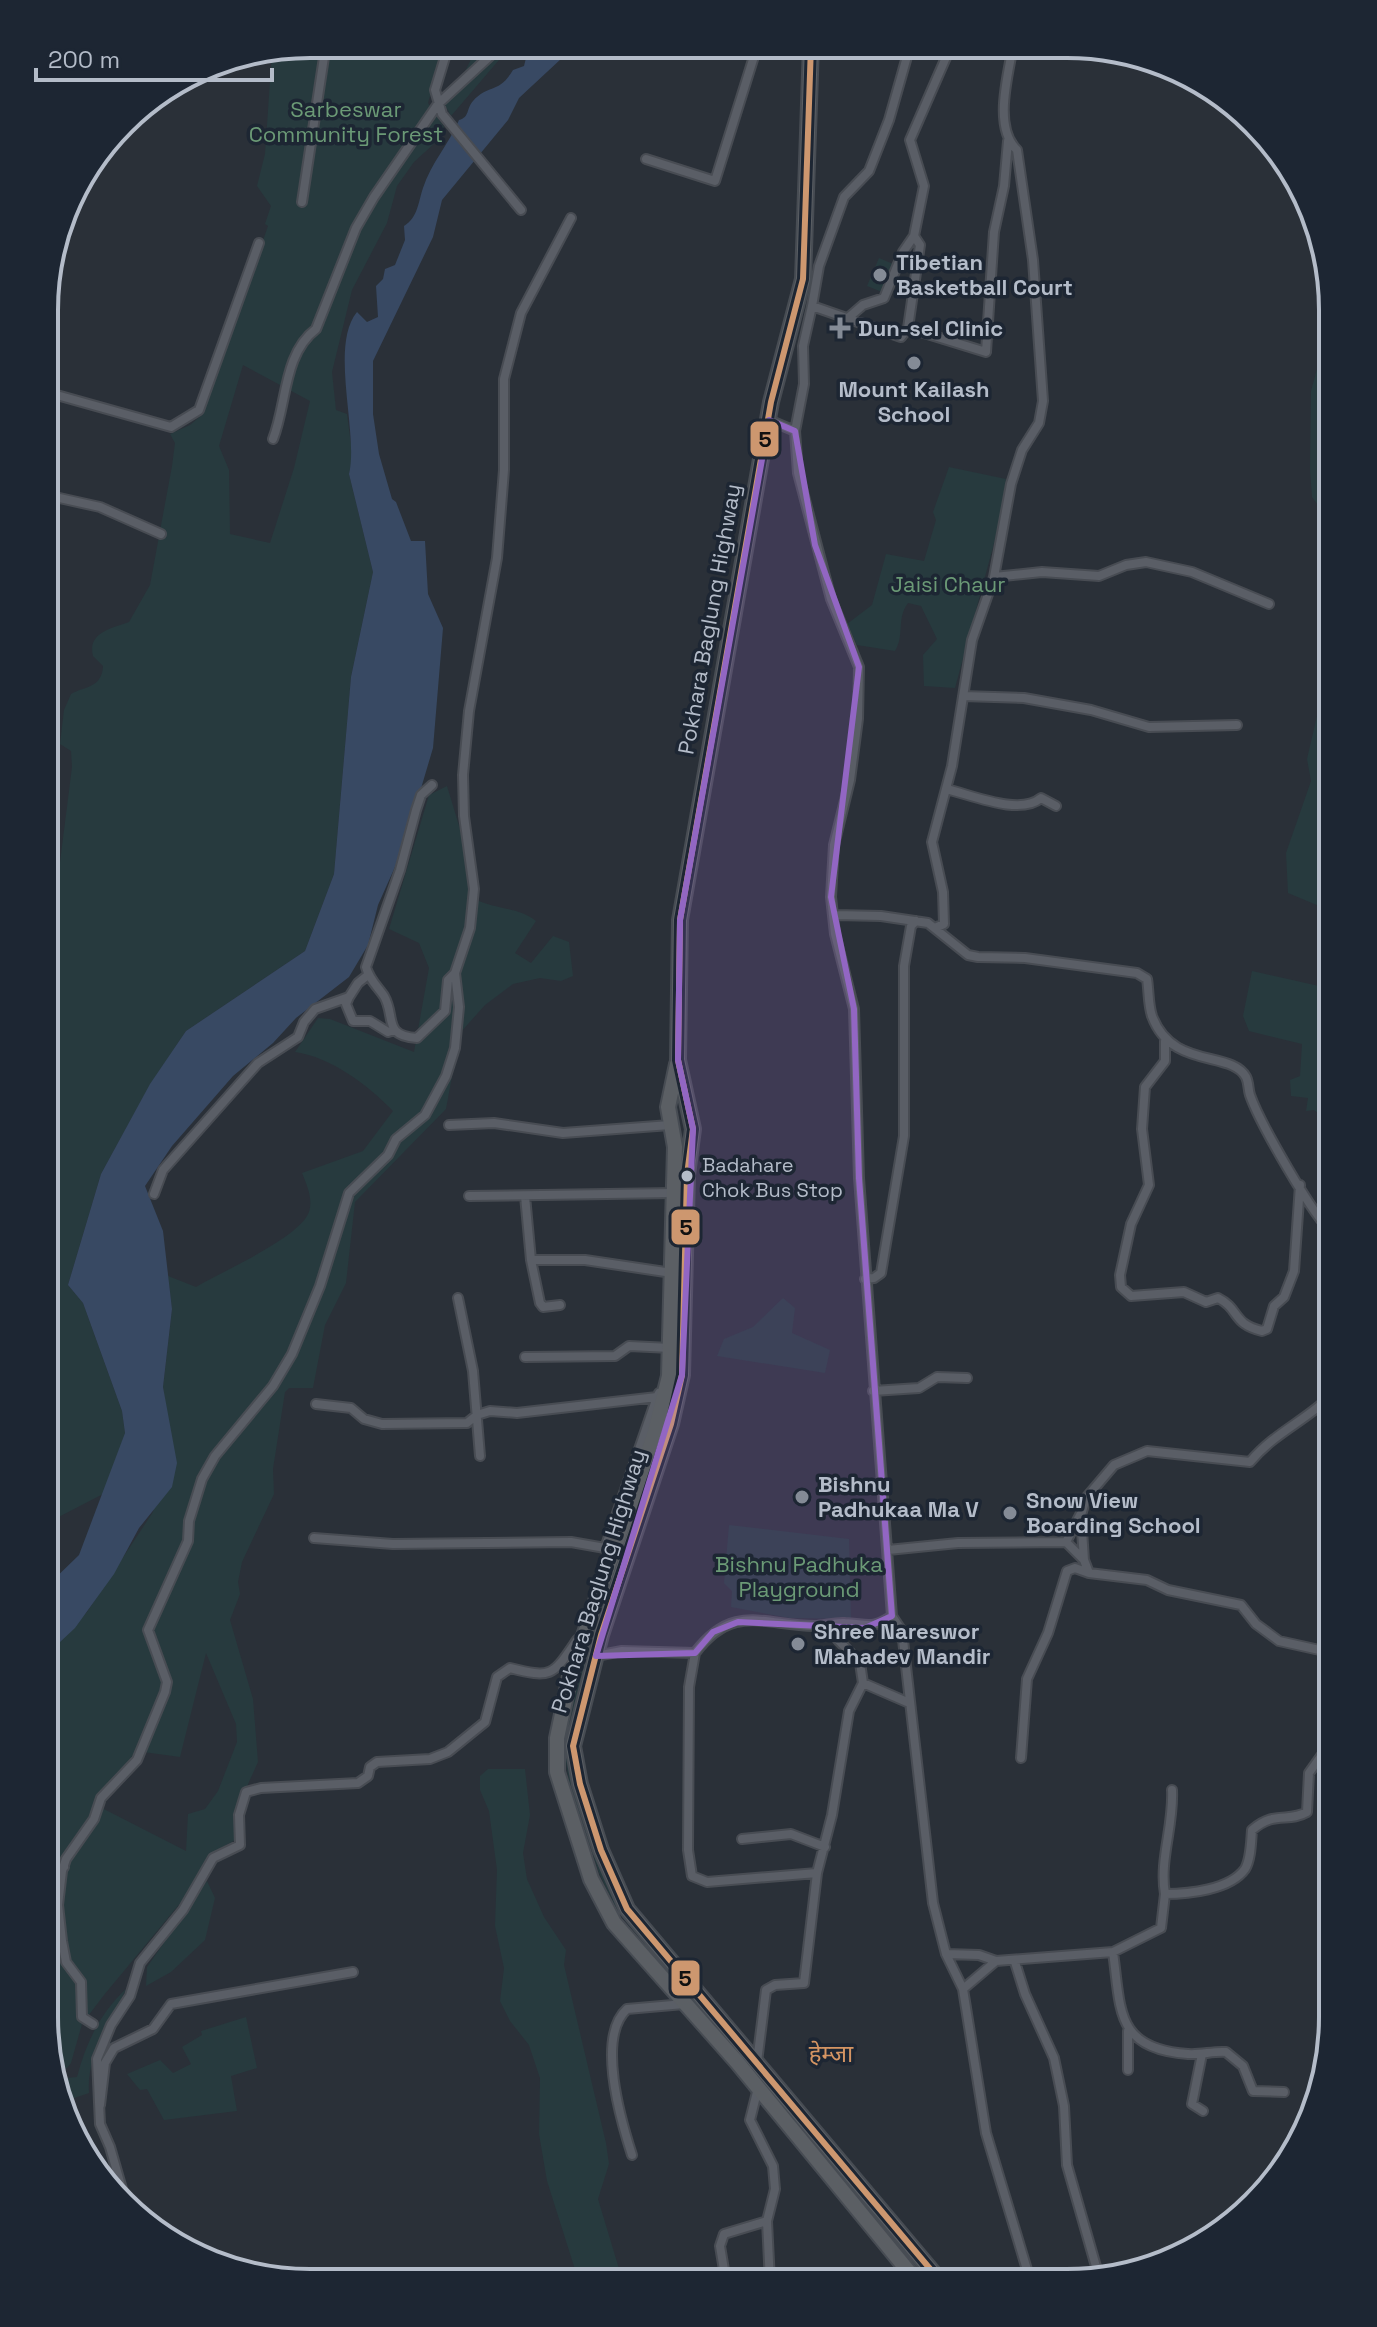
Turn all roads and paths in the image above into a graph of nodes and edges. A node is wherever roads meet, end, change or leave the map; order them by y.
1 (753, 58) edge
2 (811, 58) edge
3 (907, 58) edge
4 (946, 58) edge
5 (1011, 58) edge
6 (324, 59) edge
7 (444, 59) edge
8 (487, 59) edge
9 (438, 104) junction
10 (1008, 141) junction
11 (646, 159) dead end
12 (302, 202) dead end
13 (521, 210) dead end
14 (571, 218) dead end
15 (914, 236) junction
16 (259, 243) dead end
17 (812, 306) junction
18 (848, 318) junction
19 (908, 328) junction
20 (58, 395) edge
21 (769, 420) junction
22 (795, 431) junction
23 (273, 439) dead end
24 (58, 498) edge
25 (161, 534) dead end
26 (994, 577) junction
27 (1269, 604) dead end
28 (963, 696) junction
29 (1237, 725) dead end
30 (432, 785) dead end
31 (946, 789) junction
32 (1056, 806) dead end
33 (835, 915) junction
34 (916, 921) junction
35 (937, 927) junction
36 (455, 973) junction
37 (368, 975) junction
38 (349, 997) junction
39 (394, 1030) junction
40 (1165, 1041) junction
41 (678, 1060) junction
42 (449, 1125) dead end
43 (670, 1125) junction
44 (1300, 1185) junction
45 (674, 1193) junction
46 (154, 1194) dead end
47 (469, 1196) dead end
48 (525, 1196) junction
49 (1318, 1217) edge
50 (531, 1260) junction
51 (672, 1273) junction
52 (865, 1279) junction
53 (458, 1298) dead end
54 (560, 1305) dead end
55 (671, 1348) junction
56 (525, 1357) dead end
57 (967, 1378) dead end
58 (667, 1385) junction
59 (873, 1391) junction
60 (657, 1397) junction
61 (316, 1404) dead end
62 (1318, 1409) edge
63 (477, 1415) junction
64 (480, 1456) dead end
65 (1081, 1515) junction
66 (314, 1538) dead end
67 (1066, 1542) junction
68 (888, 1550) junction
69 (1084, 1560) junction
70 (1089, 1573) junction
71 (892, 1616) junction
72 (590, 1619) junction
73 (824, 1625) junction
74 (1318, 1650) edge
75 (695, 1653) junction
76 (596, 1656) junction
77 (863, 1683) junction
78 (907, 1702) junction
79 (1021, 1758) dead end
80 (1318, 1760) edge
81 (1172, 1790) dead end
82 (742, 1839) dead end
83 (825, 1847) junction
84 (65, 1867) junction
85 (58, 1871) edge
86 (817, 1873) junction
87 (1165, 1894) junction
88 (1113, 1952) junction
89 (946, 1954) junction
90 (996, 1961) junction
91 (1015, 1962) junction
92 (353, 1972) dead end
93 (963, 1989) junction
94 (685, 2004) junction
95 (93, 2024) dead end
96 (1128, 2031) junction
97 (1202, 2054) junction
98 (757, 2063) junction
99 (1128, 2070) dead end
100 (758, 2087) junction
101 (1284, 2092) dead end
102 (1203, 2111) dead end
103 (98, 2114) junction
104 (632, 2155) dead end
105 (119, 2180) edge
106 (767, 2221) junction
107 (1096, 2267) edge
108 (724, 2269) edge
109 (769, 2269) edge
110 (907, 2269) edge
111 (930, 2269) edge
112 (1027, 2269) edge

1 - 11 street
2 - 21 highway, Pokhara Baglung Highway
3 - 17 street
4 - 15 street
5 - 10 street
6 - 12 street
7 - 9 street
8 - 9 street
9 - 13 street
9 - 23 street
10 - 19 street
10 - 26 street
14 - 36 street
15 - 18 street
15 - 19 street
16 - 20 street
17 - 18 street
17 - 22 street
18 - 19 street
21 - 22 street
21 - 41 highway, Pokhara Baglung Highway
22 - 33 street
24 - 25 street
26 - 27 street
26 - 28 street
28 - 29 street
28 - 31 street
30 - 37 street
31 - 32 street
31 - 35 street
33 - 34 street
33 - 52 street
34 - 35 street
34 - 52 street
35 - 40 street
36 - 39 street
36 - 84 street
37 - 38 street
37 - 39 street
38 - 39 street
38 - 46 street
40 - 44 street
40 - 44 street
41 - 43 highway, Pokhara Baglung Highway
41 - 76 highway, Pokhara Baglung Highway
42 - 43 street
43 - 45 highway, Pokhara Baglung Highway
44 - 49 street
45 - 48 street
45 - 51 highway, Pokhara Baglung Highway
47 - 48 street
48 - 50 street
50 - 51 street
50 - 54 street
51 - 55 highway, Pokhara Baglung Highway
52 - 59 street
53 - 63 street
55 - 56 street
55 - 58 highway, Pokhara Baglung Highway
57 - 59 street
58 - 60 street
58 - 72 highway, Pokhara Baglung Highway
59 - 68 street
60 - 63 street
60 - 66 street
61 - 63 street
62 - 65 street
63 - 64 street
65 - 67 street
65 - 69 street
67 - 68 street
67 - 69 street
68 - 71 street
69 - 70 street
70 - 74 street
70 - 79 street
71 - 73 street
71 - 78 street
72 - 94 highway, Pokhara Baglung Highway
72 - 103 street
73 - 75 street
73 - 77 street
75 - 76 street
75 - 86 street
76 - 98 highway, Pokhara Baglung Highway
77 - 78 street
77 - 83 street
78 - 89 street
80 - 87 street
81 - 87 street
82 - 83 street
83 - 86 street
84 - 85 street
84 - 95 street
86 - 98 street
87 - 88 street
88 - 91 street
88 - 96 street
89 - 90 street
89 - 93 street
90 - 91 street
90 - 93 street
91 - 107 street
92 - 103 street
93 - 112 street
94 - 100 highway, Pokhara Baglung Highway
94 - 104 street
96 - 97 street
96 - 99 street
97 - 101 street
97 - 102 street
98 - 111 highway, Pokhara Baglung Highway
100 - 106 street
100 - 110 highway, Pokhara Baglung Highway
103 - 105 street
106 - 108 street
106 - 109 street

